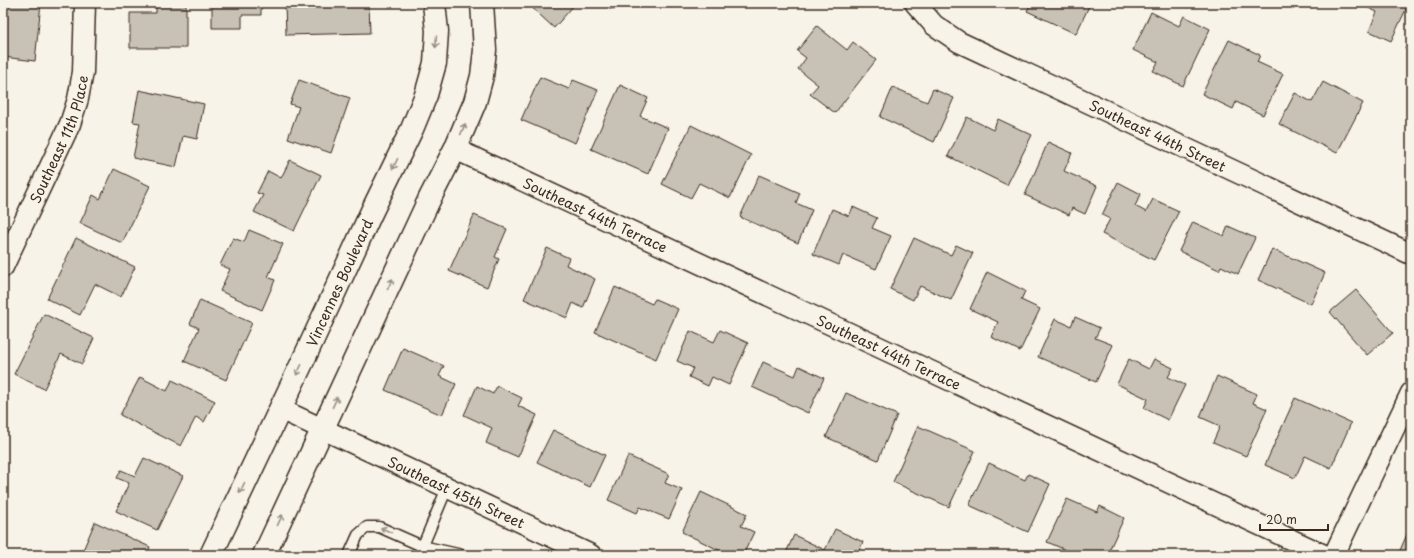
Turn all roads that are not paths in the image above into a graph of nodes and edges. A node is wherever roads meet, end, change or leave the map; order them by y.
1 (85, 3) edge
2 (434, 3) edge
3 (482, 3) edge
4 (915, 3) edge
5 (454, 149) junction
6 (1411, 254) edge
7 (3, 267) edge
8 (1411, 393) edge
9 (280, 409) junction
10 (322, 430) junction
11 (447, 488) junction
12 (420, 550) edge
13 (211, 555) edge
14 (264, 555) edge
15 (349, 555) edge
16 (462, 555) edge
17 (591, 555) edge
18 (1324, 555) edge
19 (1334, 555) edge

1 - 7 street, Southeast 11th Place
2 -> 9 street, Vincennes Boulevard
5 -> 3 street
4 - 6 street, Southeast 44th Street
10 -> 5 street
5 - 18 street, Southeast 44th Terrace
8 - 19 street
9 - 10 street, Southeast 45th Street
9 -> 13 street, Vincennes Boulevard
10 - 11 street, Southeast 45th Street
14 -> 10 street
11 - 12 lane
11 - 17 street, Southeast 45th Street
12 -> 15 lane
12 - 16 lane

